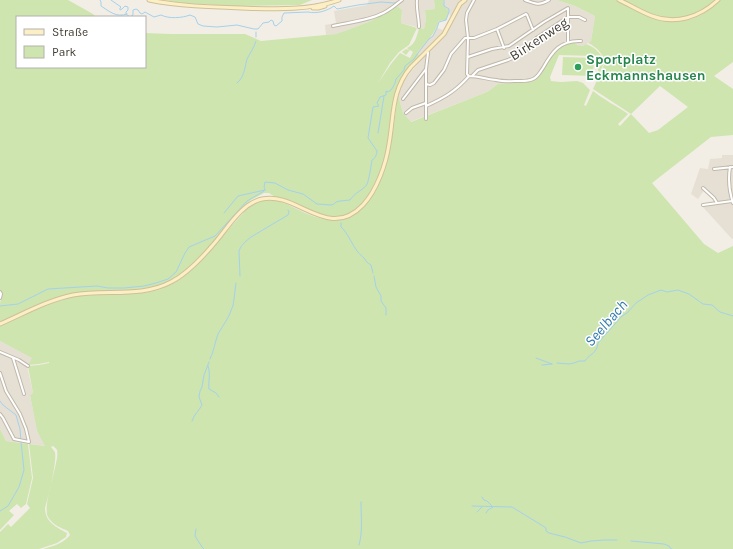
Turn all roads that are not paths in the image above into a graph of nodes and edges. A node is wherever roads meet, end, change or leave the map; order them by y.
1 (149, 0) edge
2 (339, 0) edge
3 (402, 0) edge
4 (417, 0) edge
5 (465, 0) edge
6 (474, 0) edge
7 (525, 0) edge
8 (549, 0) edge
9 (619, 0) edge
10 (718, 0) edge
11 (568, 17) junction
12 (585, 20) dead end
13 (333, 26) dead end
14 (419, 27) dead end
15 (497, 29) junction
16 (532, 30) junction
17 (468, 38) junction
18 (581, 41) dead end
19 (568, 42) junction
20 (504, 48) junction
21 (428, 51) junction
22 (468, 57) junction
23 (426, 69) junction
24 (470, 76) junction
25 (426, 84) junction
26 (403, 99) dead end
27 (426, 105) junction
28 (406, 113) dead end
29 (426, 119) dead end
30 (732, 167) edge
31 (714, 169) dead end
32 (703, 188) dead end
33 (733, 202) edge
34 (717, 204) junction
35 (703, 205) dead end
36 (0, 292) edge
37 (0, 298) edge
38 (0, 324) edge
39 (0, 352) edge
40 (13, 358) junction
41 (28, 366) dead end
42 (0, 373) edge
43 (24, 394) dead end
44 (0, 414) edge

1 - 2 main road
3 - 13 street
4 - 14 street
5 - 21 main road
6 - 17 street
7 - 8 street
9 - 10 main road
11 - 12 street, Birkenweg
11 - 16 street
11 - 19 street
11 - 24 street, Birkenweg
15 - 16 street
15 - 17 street
15 - 20 street
16 - 20 street
17 - 22 street
17 - 25 street
18 - 19 street
19 - 24 street
20 - 22 street
21 - 23 street
21 - 38 main road
22 - 24 street
23 - 25 street
23 - 26 street
24 - 27 street, Birkenweg
25 - 27 street
27 - 28 street, Birkenweg
27 - 29 street
30 - 31 street
30 - 33 street
32 - 34 street
33 - 34 street
34 - 35 street
36 - 37 street
39 - 40 street
40 - 41 street
40 - 43 street
42 - 44 street

